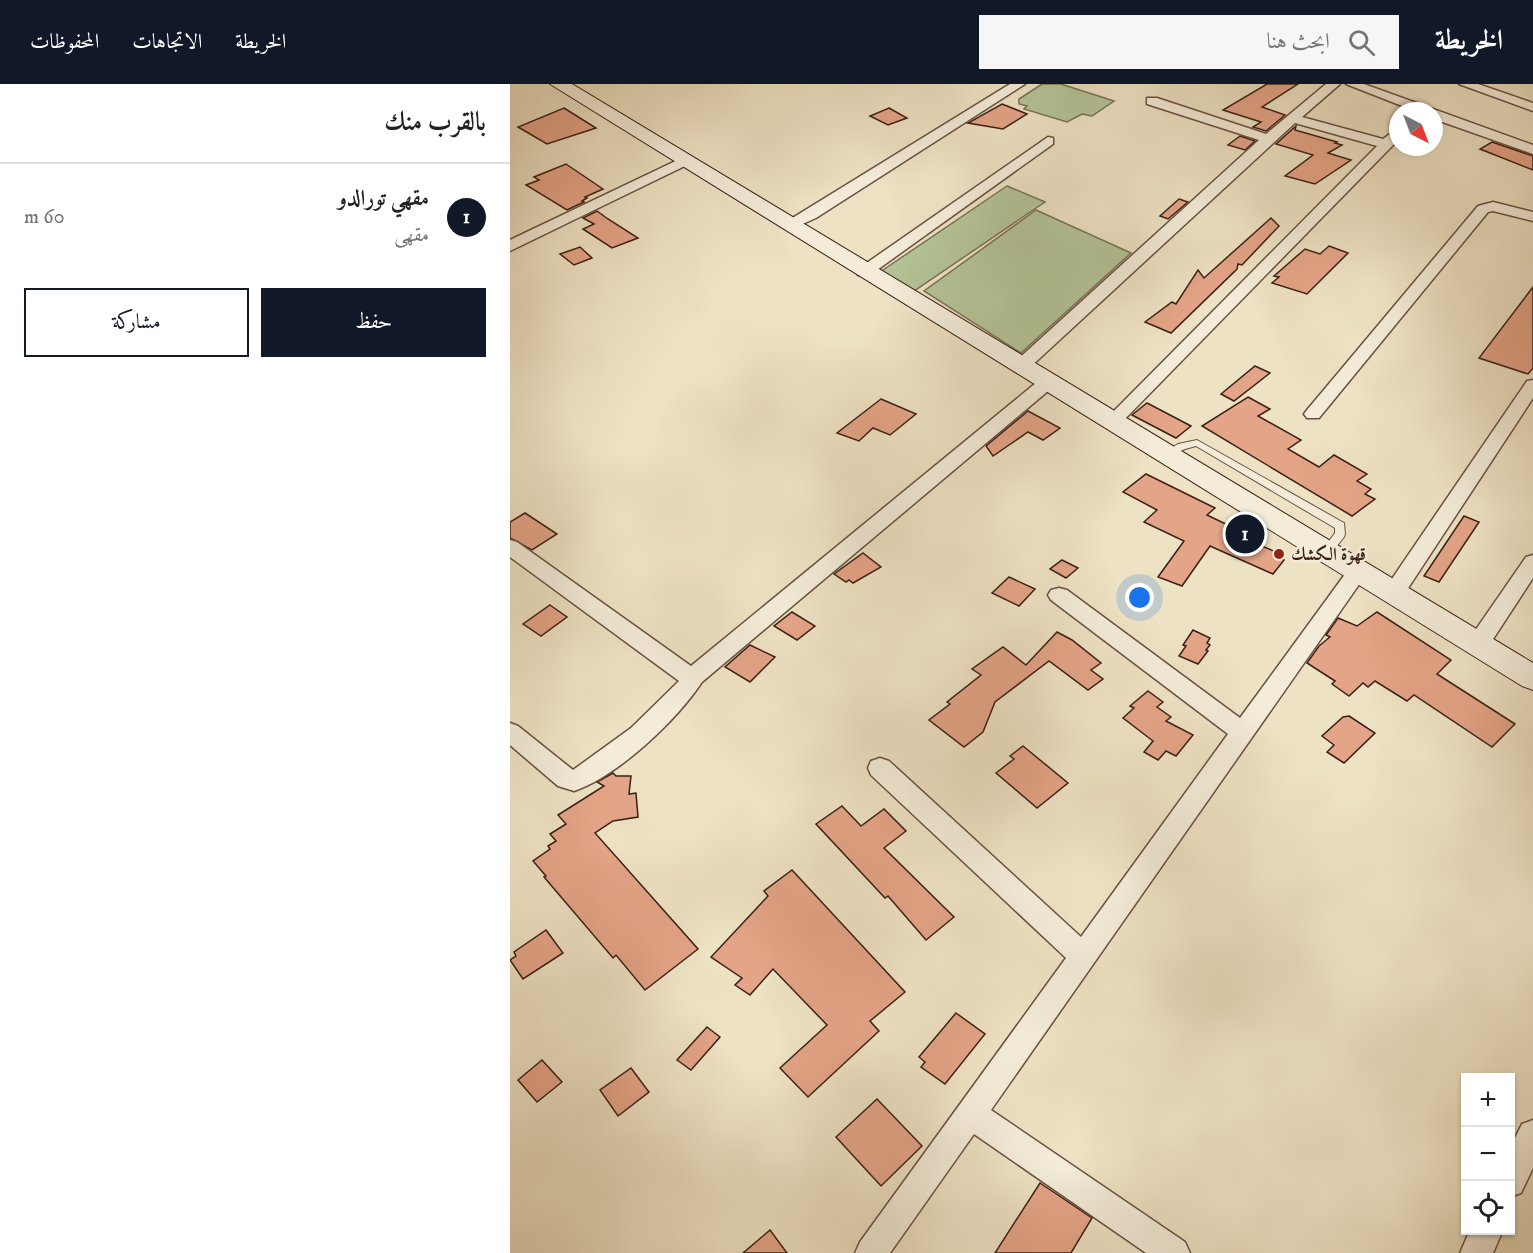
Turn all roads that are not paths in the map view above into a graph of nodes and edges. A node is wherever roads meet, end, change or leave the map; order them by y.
1 (559, 84) edge
2 (1019, 84) edge
3 (1334, 84) edge
4 (1352, 84) edge
5 (1465, 84) edge
6 (1152, 101) dead end
7 (1402, 102) edge
8 (1533, 107) edge
9 (1443, 117) edge
10 (1300, 121) dead end
11 (1268, 139) junction
12 (1048, 141) dead end
13 (1389, 141) edge
14 (1386, 144) junction
15 (1533, 150) edge
16 (686, 160) junction
17 (1533, 217) edge
18 (789, 225) junction
19 (510, 246) edge
20 (864, 272) junction
21 (1021, 366) junction
22 (1048, 382) junction
23 (1533, 385) edge
24 (1313, 414) dead end
25 (1113, 421) junction
26 (510, 547) edge
27 (1533, 562) edge
28 (1358, 571) junction
29 (1059, 594) dead end
30 (1393, 594) junction
31 (1478, 644) junction
32 (694, 676) junction
33 (1533, 678) edge
34 (510, 732) edge
35 (1242, 732) junction
36 (880, 768) dead end
37 (1084, 957) junction
38 (970, 1114) junction
39 (1533, 1135) edge
40 (1510, 1181) edge
41 (1485, 1235) edge
42 (871, 1253) edge
43 (1174, 1253) edge
44 (1476, 1253) edge

1 - 16 main road
2 - 18 street
3 - 11 street
4 - 7 street
5 - 8 street
6 - 11 street
9 - 15 street
10 - 14 street
11 - 21 street
12 - 20 street
13 - 14 street
14 - 25 street
16 - 18 main road
16 - 19 street
17 - 24 street
18 - 20 main road
20 - 21 main road
21 - 22 main road
22 - 25 main road
22 - 32 street
23 - 30 street
25 - 28 main road
26 - 32 street
27 - 31 street
28 - 30 main road
28 - 35 street
29 - 35 street
30 - 31 main road
31 - 33 main road
32 - 34 street
35 - 37 street
36 - 37 street
37 - 38 street
38 - 42 street
38 - 43 street
39 - 40 street
41 - 44 street

